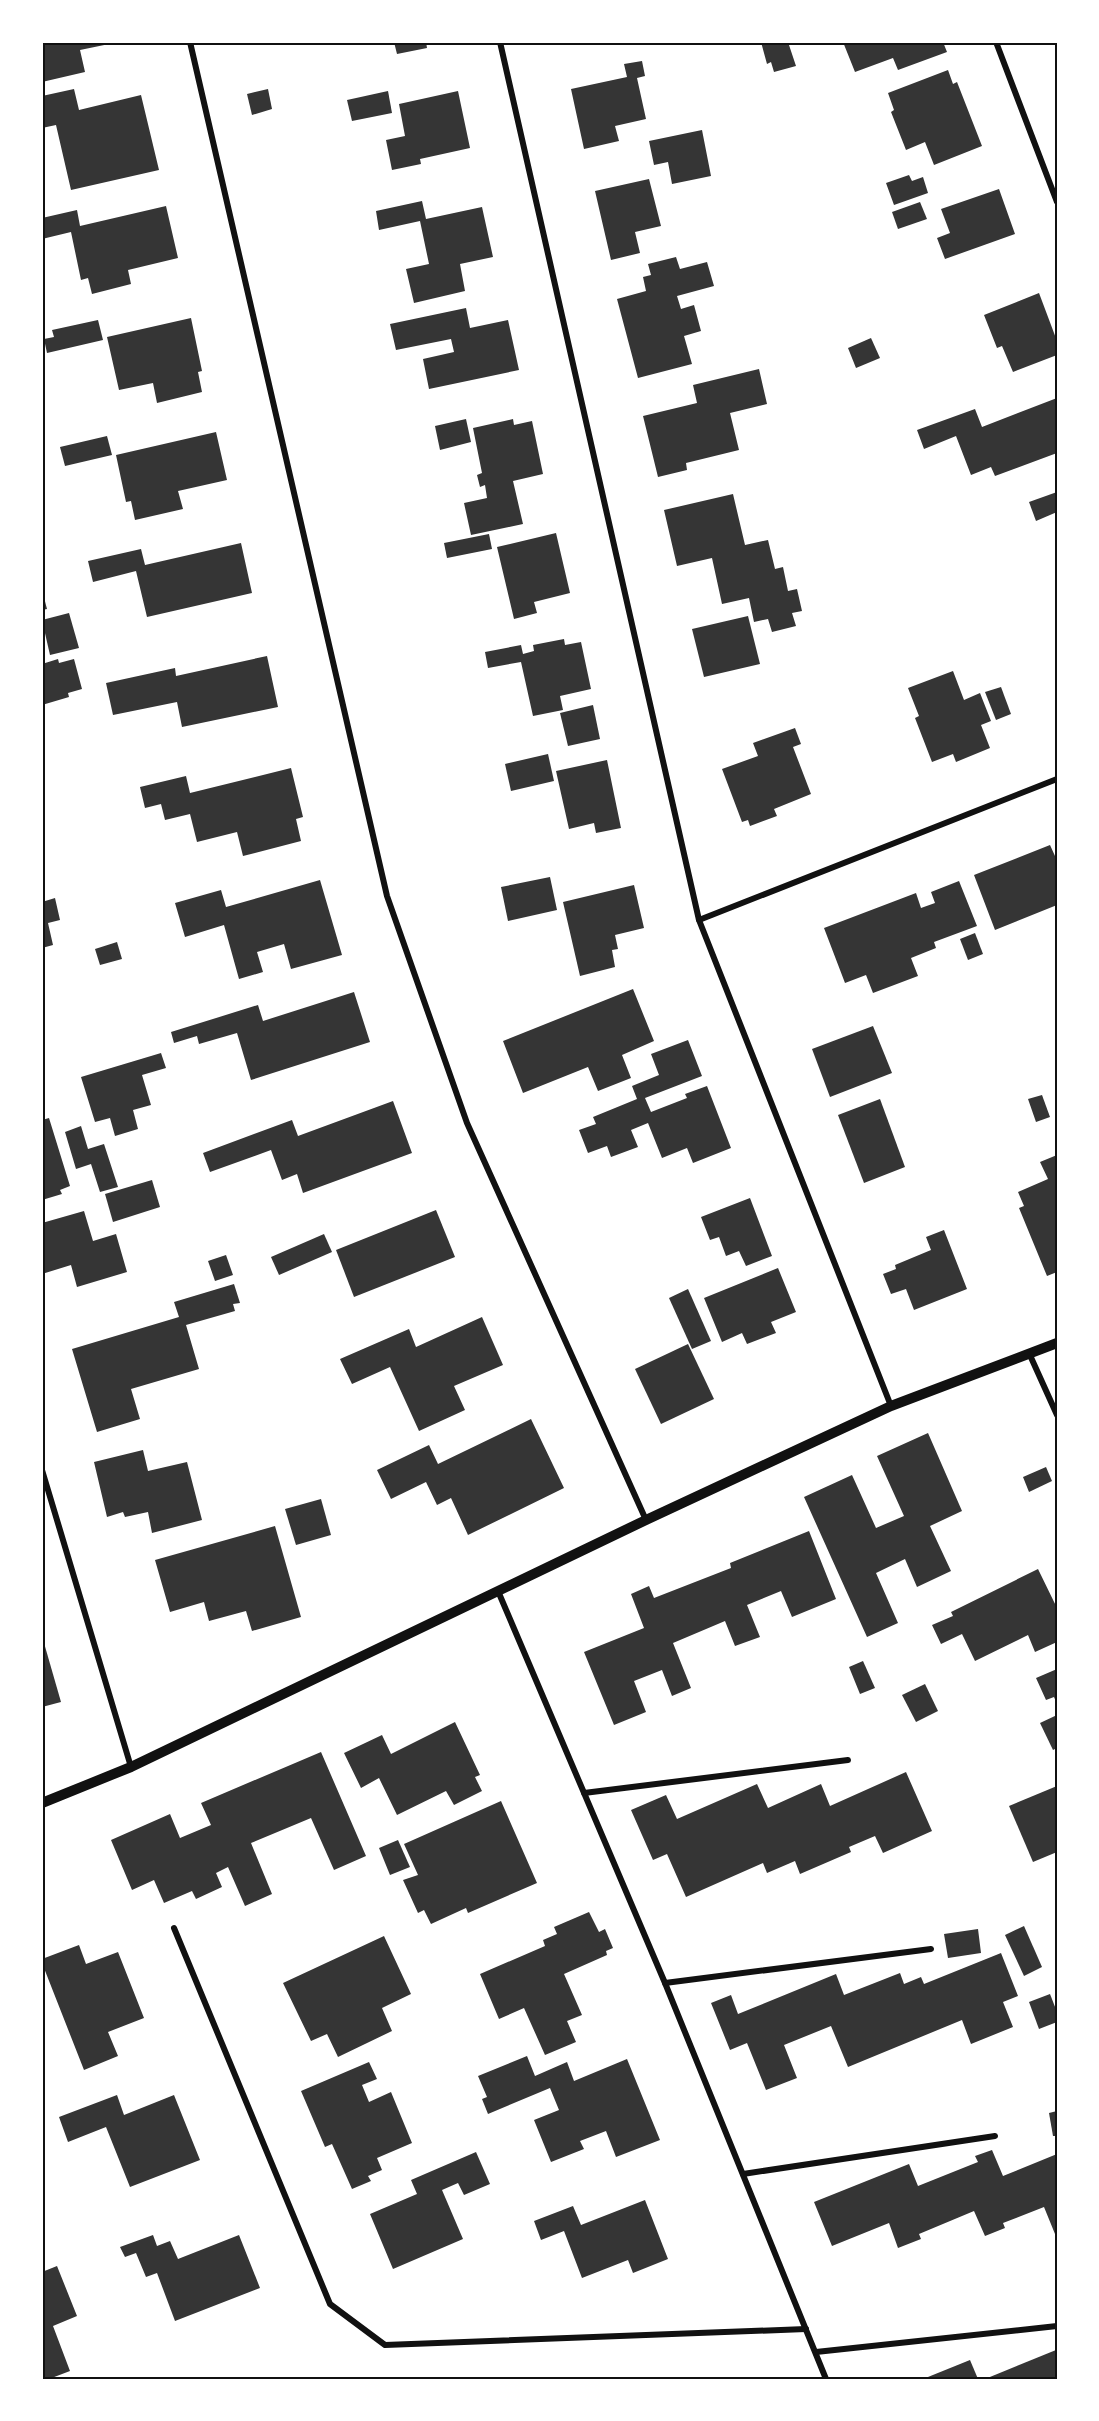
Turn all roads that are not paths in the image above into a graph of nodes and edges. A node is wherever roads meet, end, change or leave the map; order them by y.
1 (190, 42) edge
2 (500, 42) edge
3 (996, 42) edge
4 (1057, 202) edge
5 (1057, 779) edge
6 (699, 920) junction
7 (1057, 1343) edge
8 (1029, 1352) junction
9 (891, 1406) junction
10 (1057, 1416) edge
11 (42, 1470) edge
12 (646, 1520) junction
13 (498, 1591) junction
14 (848, 1760) dead end
15 (131, 1767) junction
16 (584, 1792) junction
17 (42, 1803) edge
18 (174, 1928) dead end
19 (931, 1949) dead end
20 (665, 1983) junction
21 (994, 2136) dead end
22 (743, 2174) junction
23 (1057, 2326) edge
24 (806, 2329) junction
25 (816, 2352) junction
26 (826, 2379) edge

1 - 12 street
2 - 6 street
3 - 4 street
5 - 6 street
6 - 9 street
7 - 8 street
8 - 9 street
8 - 10 street
9 - 12 street
11 - 15 street
12 - 13 street
13 - 15 street
13 - 16 street
14 - 16 street
15 - 17 street
16 - 20 street
18 - 24 street
19 - 20 street
20 - 22 street
21 - 22 street
22 - 24 street
23 - 25 street
24 - 25 street
25 - 26 street

